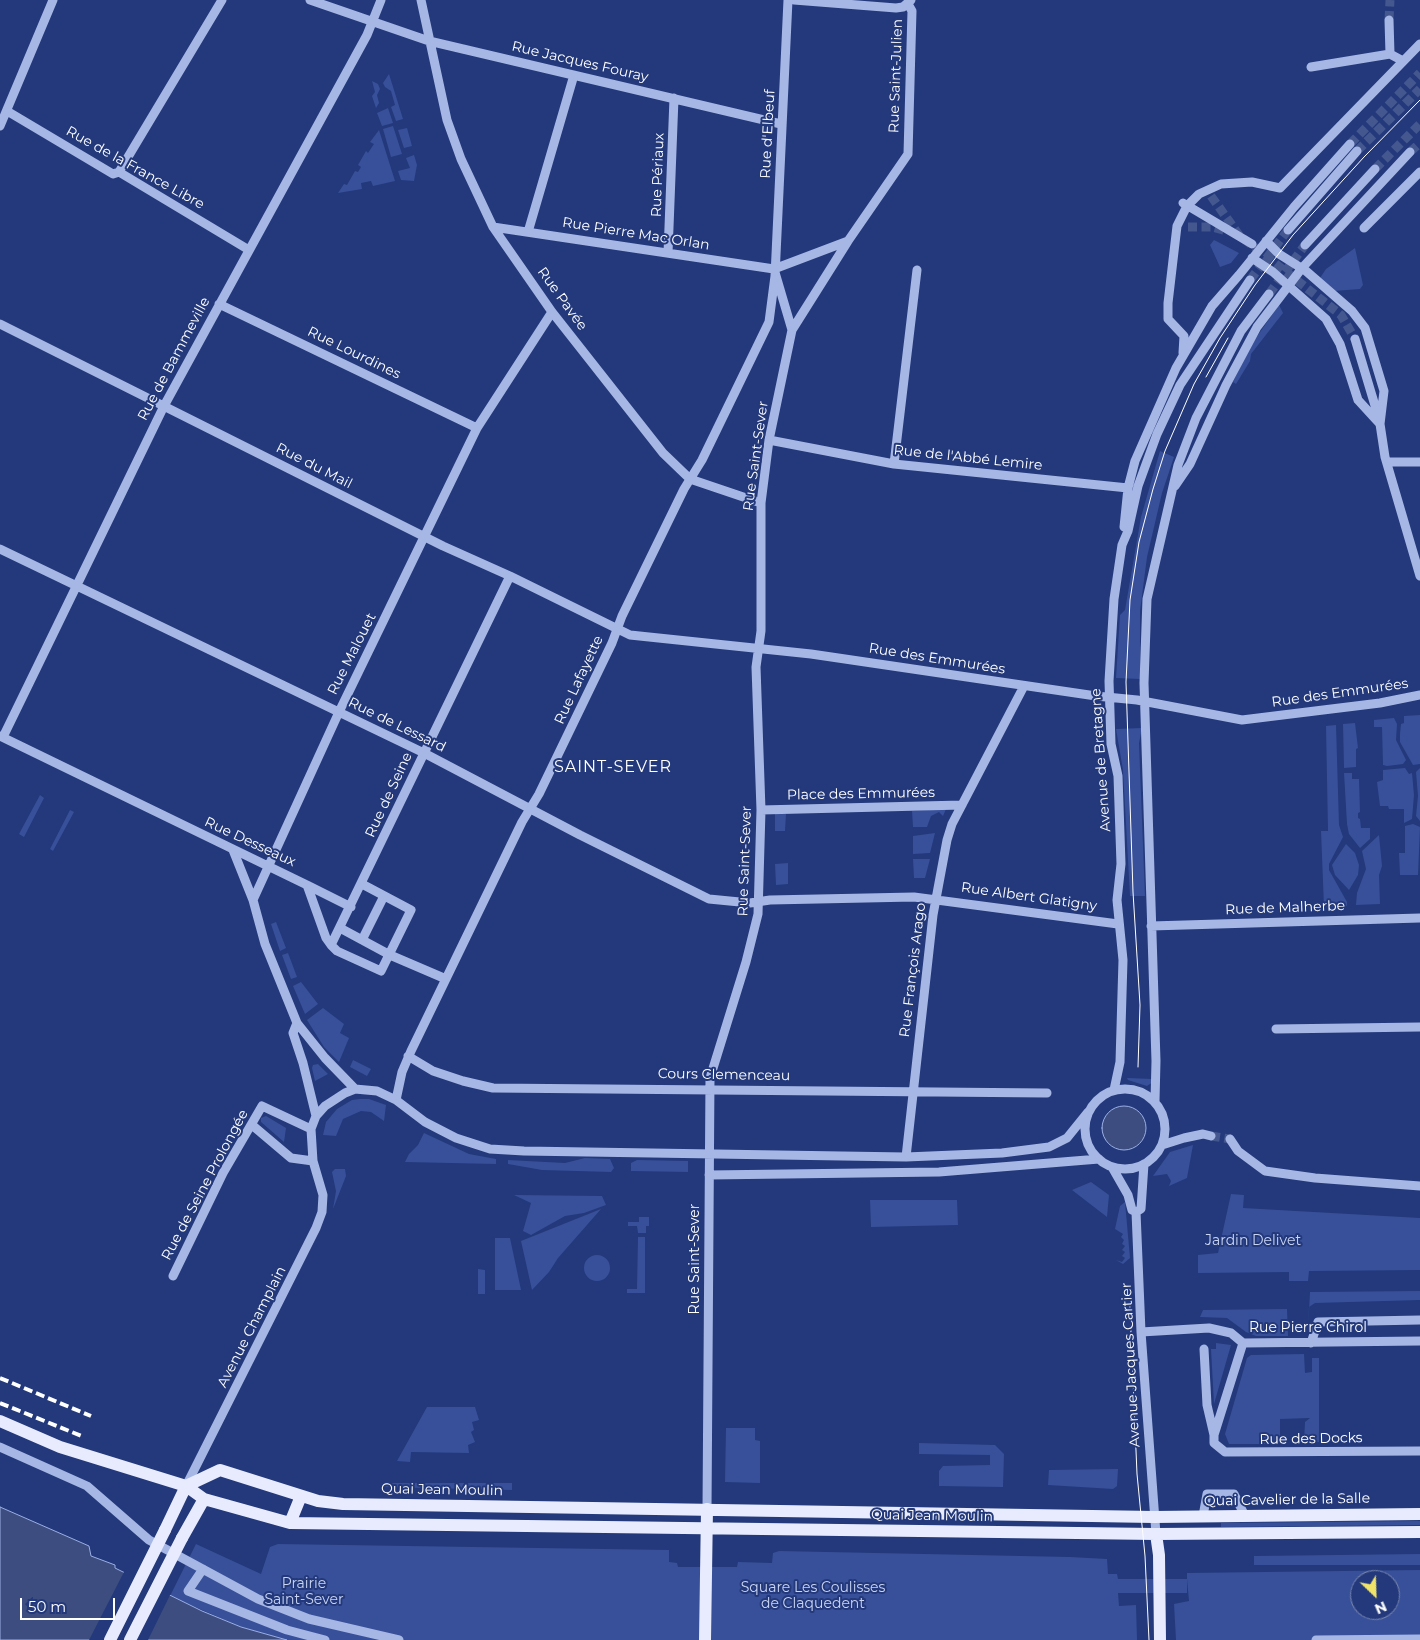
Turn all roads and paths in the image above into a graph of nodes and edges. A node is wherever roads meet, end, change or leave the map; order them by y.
1 (52, 0) edge
2 (222, 0) edge
3 (310, 0) edge
4 (381, 0) edge
5 (421, 0) edge
6 (788, 0) edge
7 (794, 0) edge
8 (909, 2) edge
9 (1389, 20) tunnel mouth
10 (374, 23) junction
11 (430, 41) junction
12 (1419, 46) edge
13 (1390, 54) junction
14 (1403, 61) junction
15 (1311, 67) dead end
16 (574, 75) junction
17 (674, 98) junction
18 (7, 110) junction
19 (781, 124) junction
20 (0, 126) edge
21 (1350, 144) tunnel mouth
22 (1357, 151) tunnel mouth
23 (1410, 152) tunnel mouth
24 (908, 154) joint
25 (1375, 169) tunnel mouth
26 (119, 172) junction
27 (1420, 172) edge
28 (1185, 204) junction
29 (494, 227) junction
30 (1364, 228) dead end
31 (1288, 230) tunnel mouth
32 (528, 232) junction
33 (848, 241) junction
34 (1266, 241) junction
35 (1252, 244) dead end
36 (1306, 245) tunnel mouth
37 (249, 250) junction
38 (668, 253) junction
39 (1252, 258) junction
40 (1302, 268) junction
41 (774, 269) junction
42 (917, 270) dead end
43 (1250, 280) tunnel mouth
44 (1288, 286) junction
45 (1269, 294) tunnel mouth
46 (219, 304) junction
47 (552, 312) junction
48 (0, 324) edge
49 (792, 330) junction
50 (1355, 339) tunnel mouth
51 (1183, 355) junction
52 (164, 406) junction
53 (1380, 424) junction
54 (477, 428) junction
55 (769, 440) junction
56 (1387, 462) junction
57 (1420, 462) edge
58 (894, 464) junction
59 (690, 479) junction
60 (1128, 488) junction
61 (1171, 492) junction
62 (761, 503) junction
63 (426, 538) junction
64 (1122, 545) junction
65 (0, 549) edge
66 (510, 576) junction
67 (1420, 576) edge
68 (76, 586) junction
69 (617, 629) junction
70 (759, 647) junction
71 (1024, 686) junction
72 (1420, 695) edge
73 (1110, 698) junction
74 (1145, 702) junction
75 (339, 712) junction
76 (1, 737) edge
77 (424, 753) junction
78 (962, 805) junction
79 (530, 809) junction
80 (761, 810) junction
81 (233, 850) junction
82 (268, 864) junction
83 (362, 884) junction
84 (307, 885) junction
85 (384, 896) junction
86 (936, 899) junction
87 (253, 900) junction
88 (757, 902) junction
89 (351, 908) junction
90 (1420, 918) edge
91 (1118, 924) junction
92 (1151, 926) junction
93 (340, 928) junction
94 (362, 940) junction
95 (331, 946) junction
96 (390, 955) junction
97 (446, 980) junction
98 (297, 1023) junction
99 (1420, 1027) edge
100 (1276, 1029) dead end
101 (408, 1056) junction
102 (710, 1088) junction
103 (355, 1089) junction
104 (1114, 1090) junction
105 (913, 1092) junction
106 (1047, 1093) dead end
107 (396, 1100) junction
108 (1155, 1101) junction
109 (1088, 1112) junction
110 (316, 1116) junction
111 (252, 1125) junction
112 (311, 1129) junction
113 (1207, 1135) tunnel mouth
114 (1230, 1138) tunnel mouth
115 (1162, 1145) junction
116 (709, 1154) junction
117 (906, 1157) junction
118 (1099, 1159) junction
119 (313, 1161) junction
120 (1144, 1164) junction
121 (1112, 1167) junction
122 (709, 1175) junction
123 (1420, 1186) edge
124 (1136, 1212) junction
125 (173, 1276) dead end
126 (1420, 1320) edge
127 (1141, 1332) junction
128 (1420, 1341) edge
129 (1243, 1343) junction
130 (1312, 1343) junction
131 (1204, 1349) dead end
132 (0, 1421) edge
133 (1214, 1435) junction
134 (0, 1447) edge
135 (1420, 1451) edge
136 (186, 1486) junction
137 (301, 1496) junction
138 (204, 1499) junction
139 (614, 1508) junction
140 (707, 1509) junction
141 (1420, 1514) edge
142 (1204, 1516) junction
143 (1245, 1516) junction
144 (1154, 1517) junction
145 (290, 1523) junction
146 (614, 1527) junction
147 (706, 1528) junction
148 (1420, 1532) edge
149 (1156, 1534) junction
150 (203, 1569) junction
151 (1420, 1639) edge
152 (110, 1640) edge
153 (130, 1640) edge
154 (325, 1640) edge
155 (399, 1640) edge
156 (706, 1640) edge
157 (1160, 1640) edge
158 (1316, 1640) edge

1 - 18 street
2 - 26 street
3 - 10 street, Rue Jacques Fouray
4 - 10 street, Rue de Bammeville
5 - 11 street, Rue Pavée
6 - 19 street, Rue d'Elbeuf
7 - 8 street
8 - 24 street, Rue Saint-Julien
9 - 13 street
10 - 11 street, Rue Jacques Fouray
10 - 37 street, Rue de Bammeville
11 - 16 street, Rue Jacques Fouray
11 - 29 street, Rue Pavée
12 - 14 street
13 - 14 street
13 - 15 street
14 - 28 street
16 - 17 street, Rue Jacques Fouray
16 - 32 street
17 - 19 street, Rue Jacques Fouray
17 - 38 street, Rue Périaux
18 - 20 street
18 - 26 street, Rue de la France Libre
19 - 41 street, Rue d'Elbeuf
21 - 34 street
22 - 31 street
23 - 40 street
24 - 33 street, Rue Saint-Sever
25 - 36 street
26 - 37 street, Rue de la France Libre
27 - 30 street
28 - 35 street
28 - 51 street
29 - 32 street, Rue Pierre Mac Orlan
29 - 47 street, Rue Pavée
32 - 38 street, Rue Pierre Mac Orlan
33 - 41 street
33 - 49 street, Rue Saint-Sever
34 - 39 street
34 - 40 street
37 - 46 street, Rue de Bammeville
38 - 41 street, Rue Pierre Mac Orlan
39 - 44 street
39 - 51 street
40 - 44 street
40 - 53 street
41 - 49 street, Rue Saint-Sever
41 - 59 street, Rue Lafayette
42 - 58 street
43 - 64 street, Avenue de Bretagne
44 - 53 street
44 - 61 street
45 - 61 street
46 - 52 street, Rue de Bammeville
46 - 54 street, Rue Lourdines
47 - 54 street, Rue Malouet
47 - 59 street, Rue Pavée
48 - 52 street, Rue du Mail
49 - 55 street, Rue Saint-Sever
50 - 53 street
51 - 60 street
52 - 63 street, Rue du Mail
52 - 68 street, Rue de Bammeville
53 - 56 street
54 - 63 street, Rue Malouet
55 - 58 street, Rue de l'Abbé Lemire
55 - 62 street, Rue Saint-Sever
56 - 57 street
56 - 67 street
58 - 60 street, Rue de l'Abbé Lemire
59 - 62 street, Rue Pavée
59 - 69 street, Rue Lafayette
60 - 64 street
61 - 74 street
62 - 70 street, Rue Saint-Sever
63 - 66 street, Rue du Mail
63 - 75 street, Rue Malouet
64 - 73 street, Avenue de Bretagne
65 - 68 street, Rue de Lessard
66 - 69 street, Rue du Mail
66 - 77 street, Rue de Seine
68 - 75 street, Rue de Lessard
68 - 76 street, Rue de Bammeville
69 - 70 street, Rue du Mail
69 - 79 street, Rue Lafayette
70 - 71 street, Rue des Emmurées
70 - 80 street, Rue Saint-Sever
71 - 73 street, Rue des Emmurées
71 - 78 street, Rue François Arago
72 - 74 street, Rue des Emmurées
73 - 74 street, Rue des Emmurées
73 - 91 street, Avenue de Bretagne
74 - 92 street
75 - 77 street, Rue de Lessard
75 - 82 street, Rue Malouet
76 - 81 street, Rue Desseaux
77 - 79 street, Rue de Lessard
77 - 83 street, Rue de Seine
78 - 80 street, Place des Emmurées
78 - 86 street, Rue François Arago
79 - 88 street, Rue de Lessard
79 - 97 street, Rue Lafayette
80 - 88 street, Rue Saint-Sever
81 - 82 street, Rue Desseaux
81 - 87 street
82 - 84 street, Rue Desseaux
82 - 87 street, Rue Malouet
83 - 85 street
83 - 89 street, Rue de Seine
84 - 89 street, Rue Desseaux
84 - 95 street
85 - 94 street
85 - 96 street
86 - 88 street
86 - 91 street, Rue Albert Glatigny
86 - 105 street, Rue François Arago
87 - 98 street
88 - 102 street, Rue Saint-Sever
89 - 93 street, Rue de Seine
90 - 92 street, Rue de Malherbe
91 - 104 street, Avenue de Bretagne
92 - 108 street
93 - 94 street
93 - 95 street, Rue de Seine
94 - 96 street
95 - 96 street
96 - 97 street
97 - 101 street, Rue Lafayette
98 - 103 street
98 - 110 street
99 - 100 street
101 - 102 street, Cours Clemenceau
101 - 107 street, Rue Lafayette
102 - 105 street, Cours Clemenceau
102 - 116 street, Rue Saint-Sever
103 - 107 street
103 - 110 street
104 - 108 street
104 - 109 street
105 - 106 street, Cours Clemenceau
105 - 117 street, Rue François Arago
107 - 116 street
108 - 115 street
109 - 117 street
109 - 118 street
110 - 112 street
111 - 112 street, Rue de Seine Prolongée
111 - 119 street
111 - 125 street, Rue de Seine Prolongée
112 - 119 street, Avenue Champlain
113 - 115 street
114 - 123 street
115 - 120 street
116 - 117 street
116 - 122 street, Rue Saint-Sever
118 - 121 street
118 - 122 street
119 - 136 street, Avenue Champlain
120 - 121 street
120 - 124 street, Avenue Jacques Cartier
121 - 124 street, Avenue Jacques Cartier
122 - 140 street, Rue Saint-Sever
124 - 127 street, Avenue Jacques Cartier
126 - 130 street
127 - 129 street, Rue Pierre Chirol
127 - 144 street, Avenue Jacques Cartier
128 - 130 street, Rue Pierre Chirol
129 - 130 street, Rue Pierre Chirol
129 - 133 street
131 - 133 street, Rue des Docks
132 - 136 main road
133 - 135 street, Rue des Docks
134 - 150 street
136 - 137 main road, Quai Jean Moulin
136 - 138 main road
136 - 152 main road, bridge
137 - 139 main road, Quai Jean Moulin
137 - 145 main road
138 - 145 main road, Quai Jean Moulin
138 - 153 main road, bridge
139 - 140 main road, Quai Jean Moulin
139 - 146 main road
140 - 144 main road, Quai Jean Moulin
140 - 147 main road
141 - 143 main road, Quai Cavelier de la Salle
142 - 143 main road, Quai Cavelier de la Salle
142 - 143 street
142 - 144 main road, Quai Cavelier de la Salle
144 - 149 street, Avenue Jacques Cartier
145 - 146 main road, Quai Jean Moulin
146 - 147 main road, Quai Jean Moulin
147 - 149 main road, Quai Jean Moulin
147 - 156 main road
148 - 149 main road
149 - 157 main road
150 - 154 street
150 - 155 street
151 - 158 street

